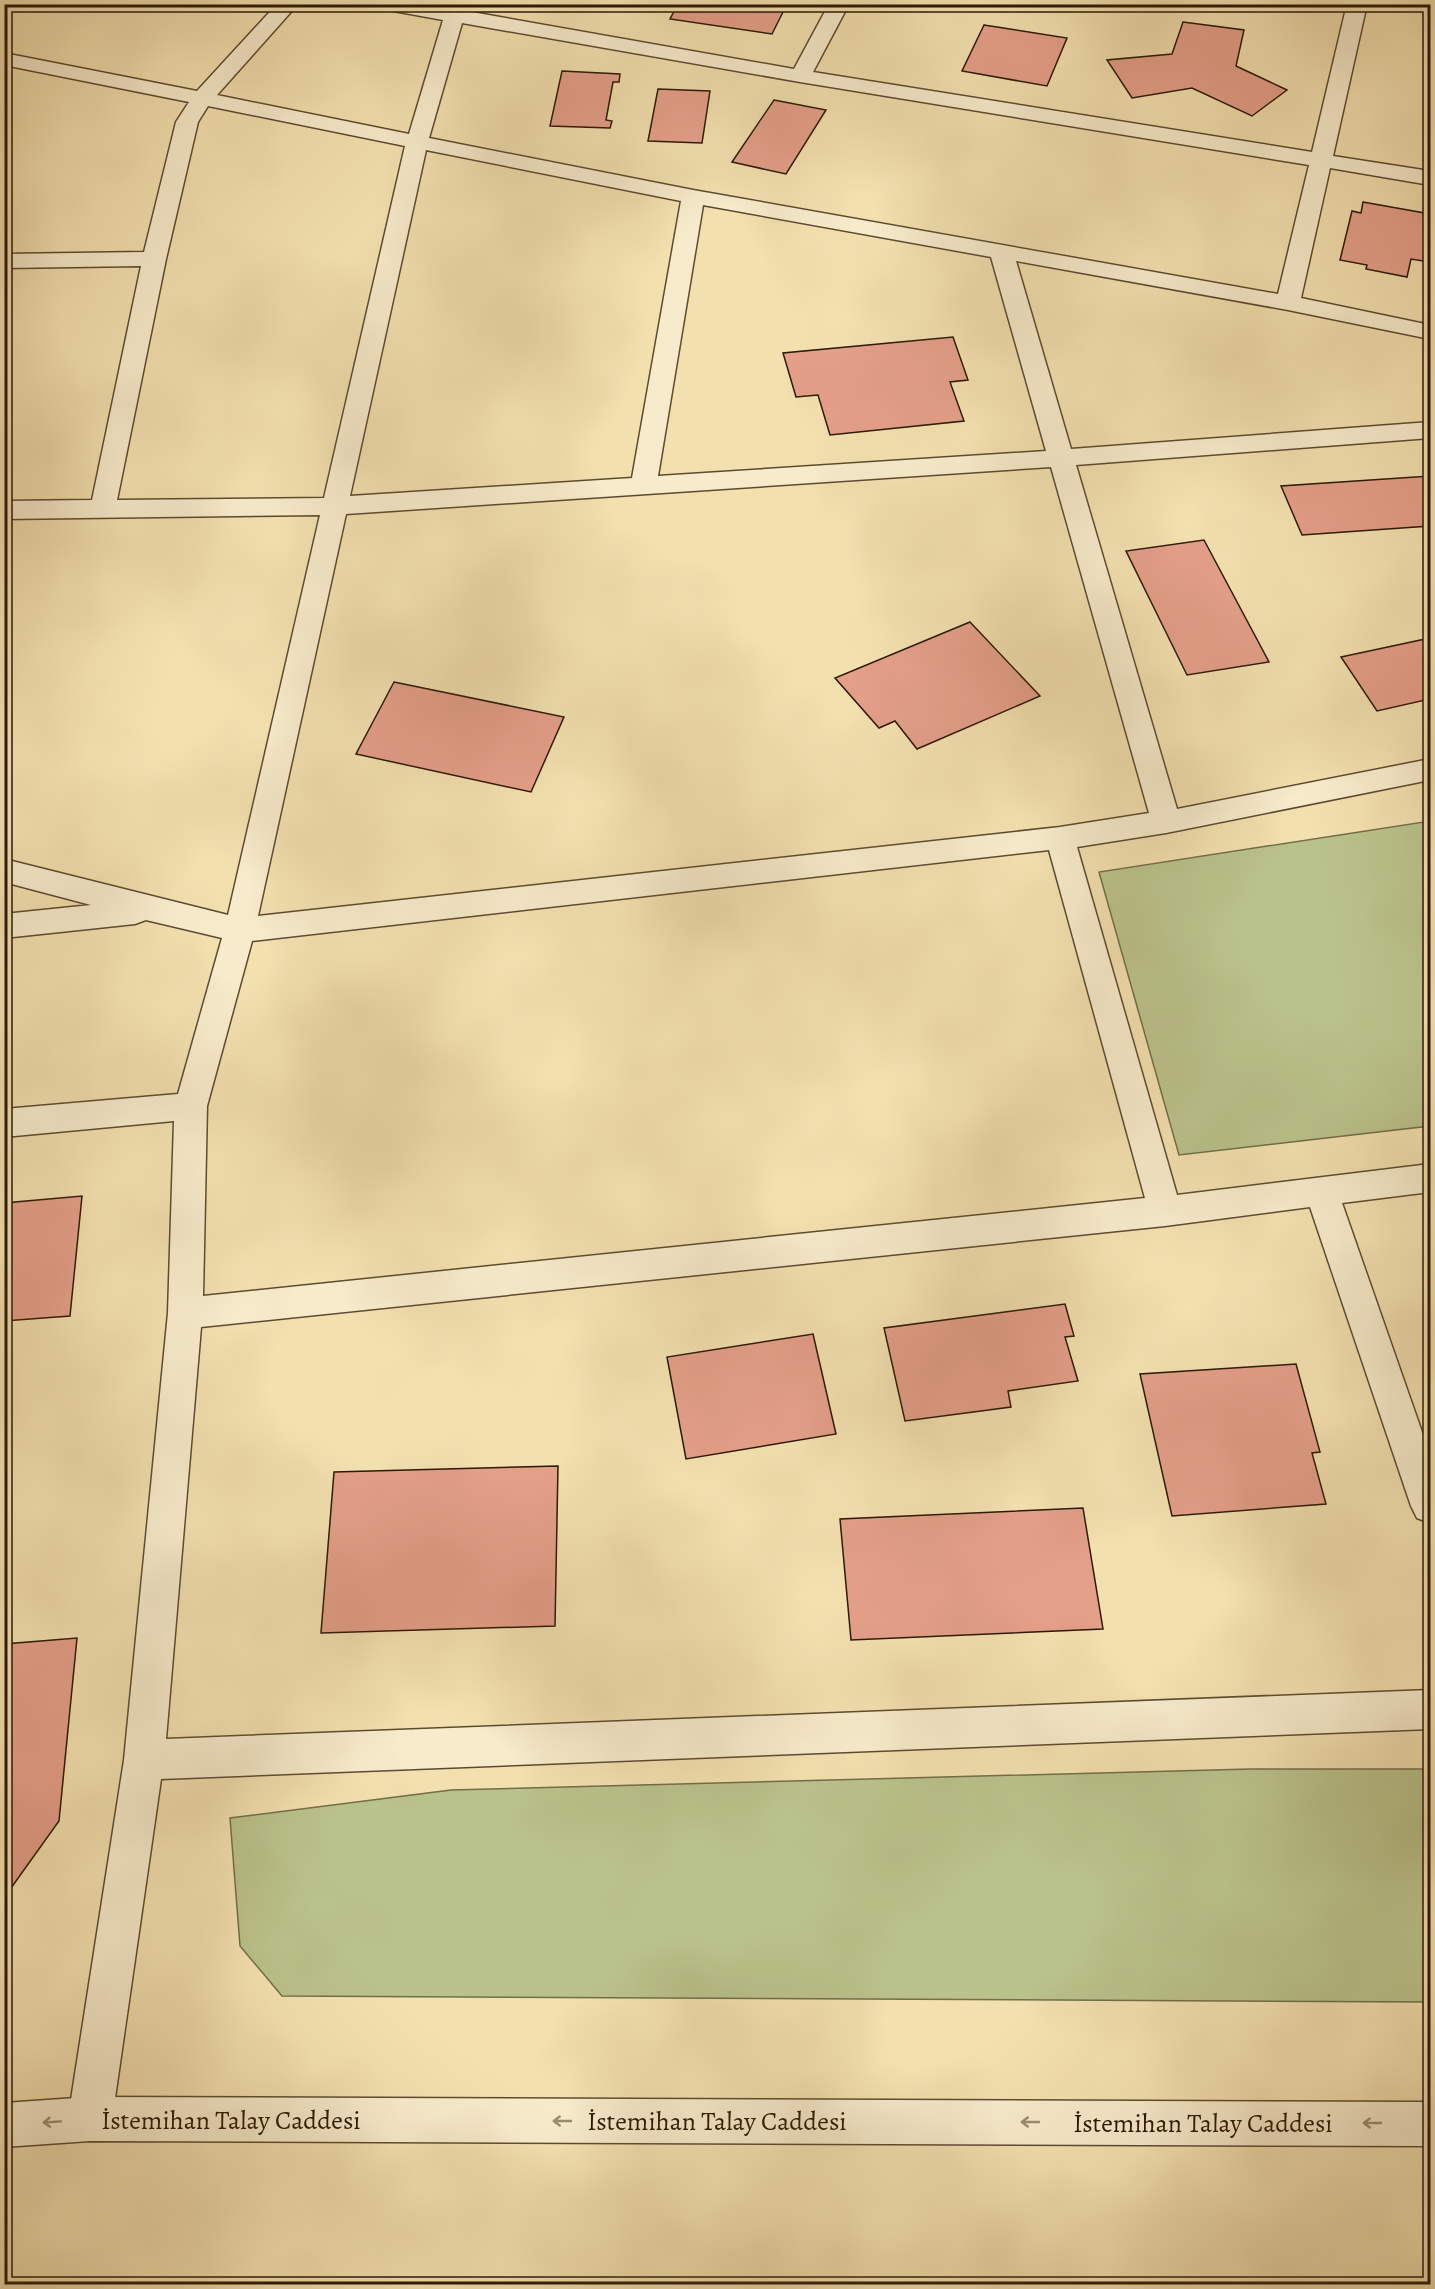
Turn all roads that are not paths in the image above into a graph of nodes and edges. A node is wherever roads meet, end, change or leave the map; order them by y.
1 (288, 4) edge
2 (388, 4) edge
3 (839, 4) edge
4 (1357, 4) edge
5 (472, 13) edge
6 (4, 59) edge
7 (800, 76) junction
8 (202, 99) junction
9 (417, 142) junction
10 (1322, 159) junction
11 (1431, 178) edge
12 (693, 197) junction
13 (1002, 254) junction
14 (154, 259) junction
15 (4, 261) edge
16 (1288, 303) junction
17 (1431, 332) edge
18 (1431, 430) edge
19 (1060, 458) junction
20 (644, 484) junction
21 (333, 506) junction
22 (103, 508) junction
23 (4, 510) edge
24 (1431, 769) edge
25 (1166, 822) junction
26 (1060, 838) junction
27 (4, 870) edge
28 (154, 910) junction
29 (4, 926) edge
30 (240, 930) junction
31 (191, 1106) junction
32 (4, 1123) edge
33 (1431, 1178) edge
34 (1322, 1192) junction
35 (1165, 1212) junction
36 (185, 1313) junction
37 (1431, 1506) edge
38 (1431, 1710) edge
39 (144, 1760) junction
40 (90, 2119) junction
41 (1431, 2124) edge
42 (4, 2125) edge

1 - 8 street
2 - 5 street
3 - 7 street
4 - 10 street
5 - 7 street
5 - 9 street
6 - 8 street
7 - 10 street
8 - 9 street
8 - 14 street
9 - 12 street
9 - 21 street
10 - 11 street
10 - 16 street
12 - 13 street
12 - 20 street
13 - 16 street
13 - 19 street
14 - 15 street
14 - 22 street
16 - 17 street
18 - 19 street
19 - 20 street
19 - 25 street
20 - 21 street
21 - 22 street
21 - 30 street
22 - 23 street
24 - 25 street
25 - 26 street
26 - 30 street
26 - 35 street
27 - 28 street
28 - 29 street
28 - 30 street
30 - 31 street
31 - 32 street
31 - 36 street
33 - 34 street
34 - 35 street
34 - 37 street
35 - 36 street
36 - 39 street
38 - 39 street
39 - 40 street
41 -> 40 street, İstemihan Talay Caddesi
40 -> 42 street, İstemihan Talay Caddesi

